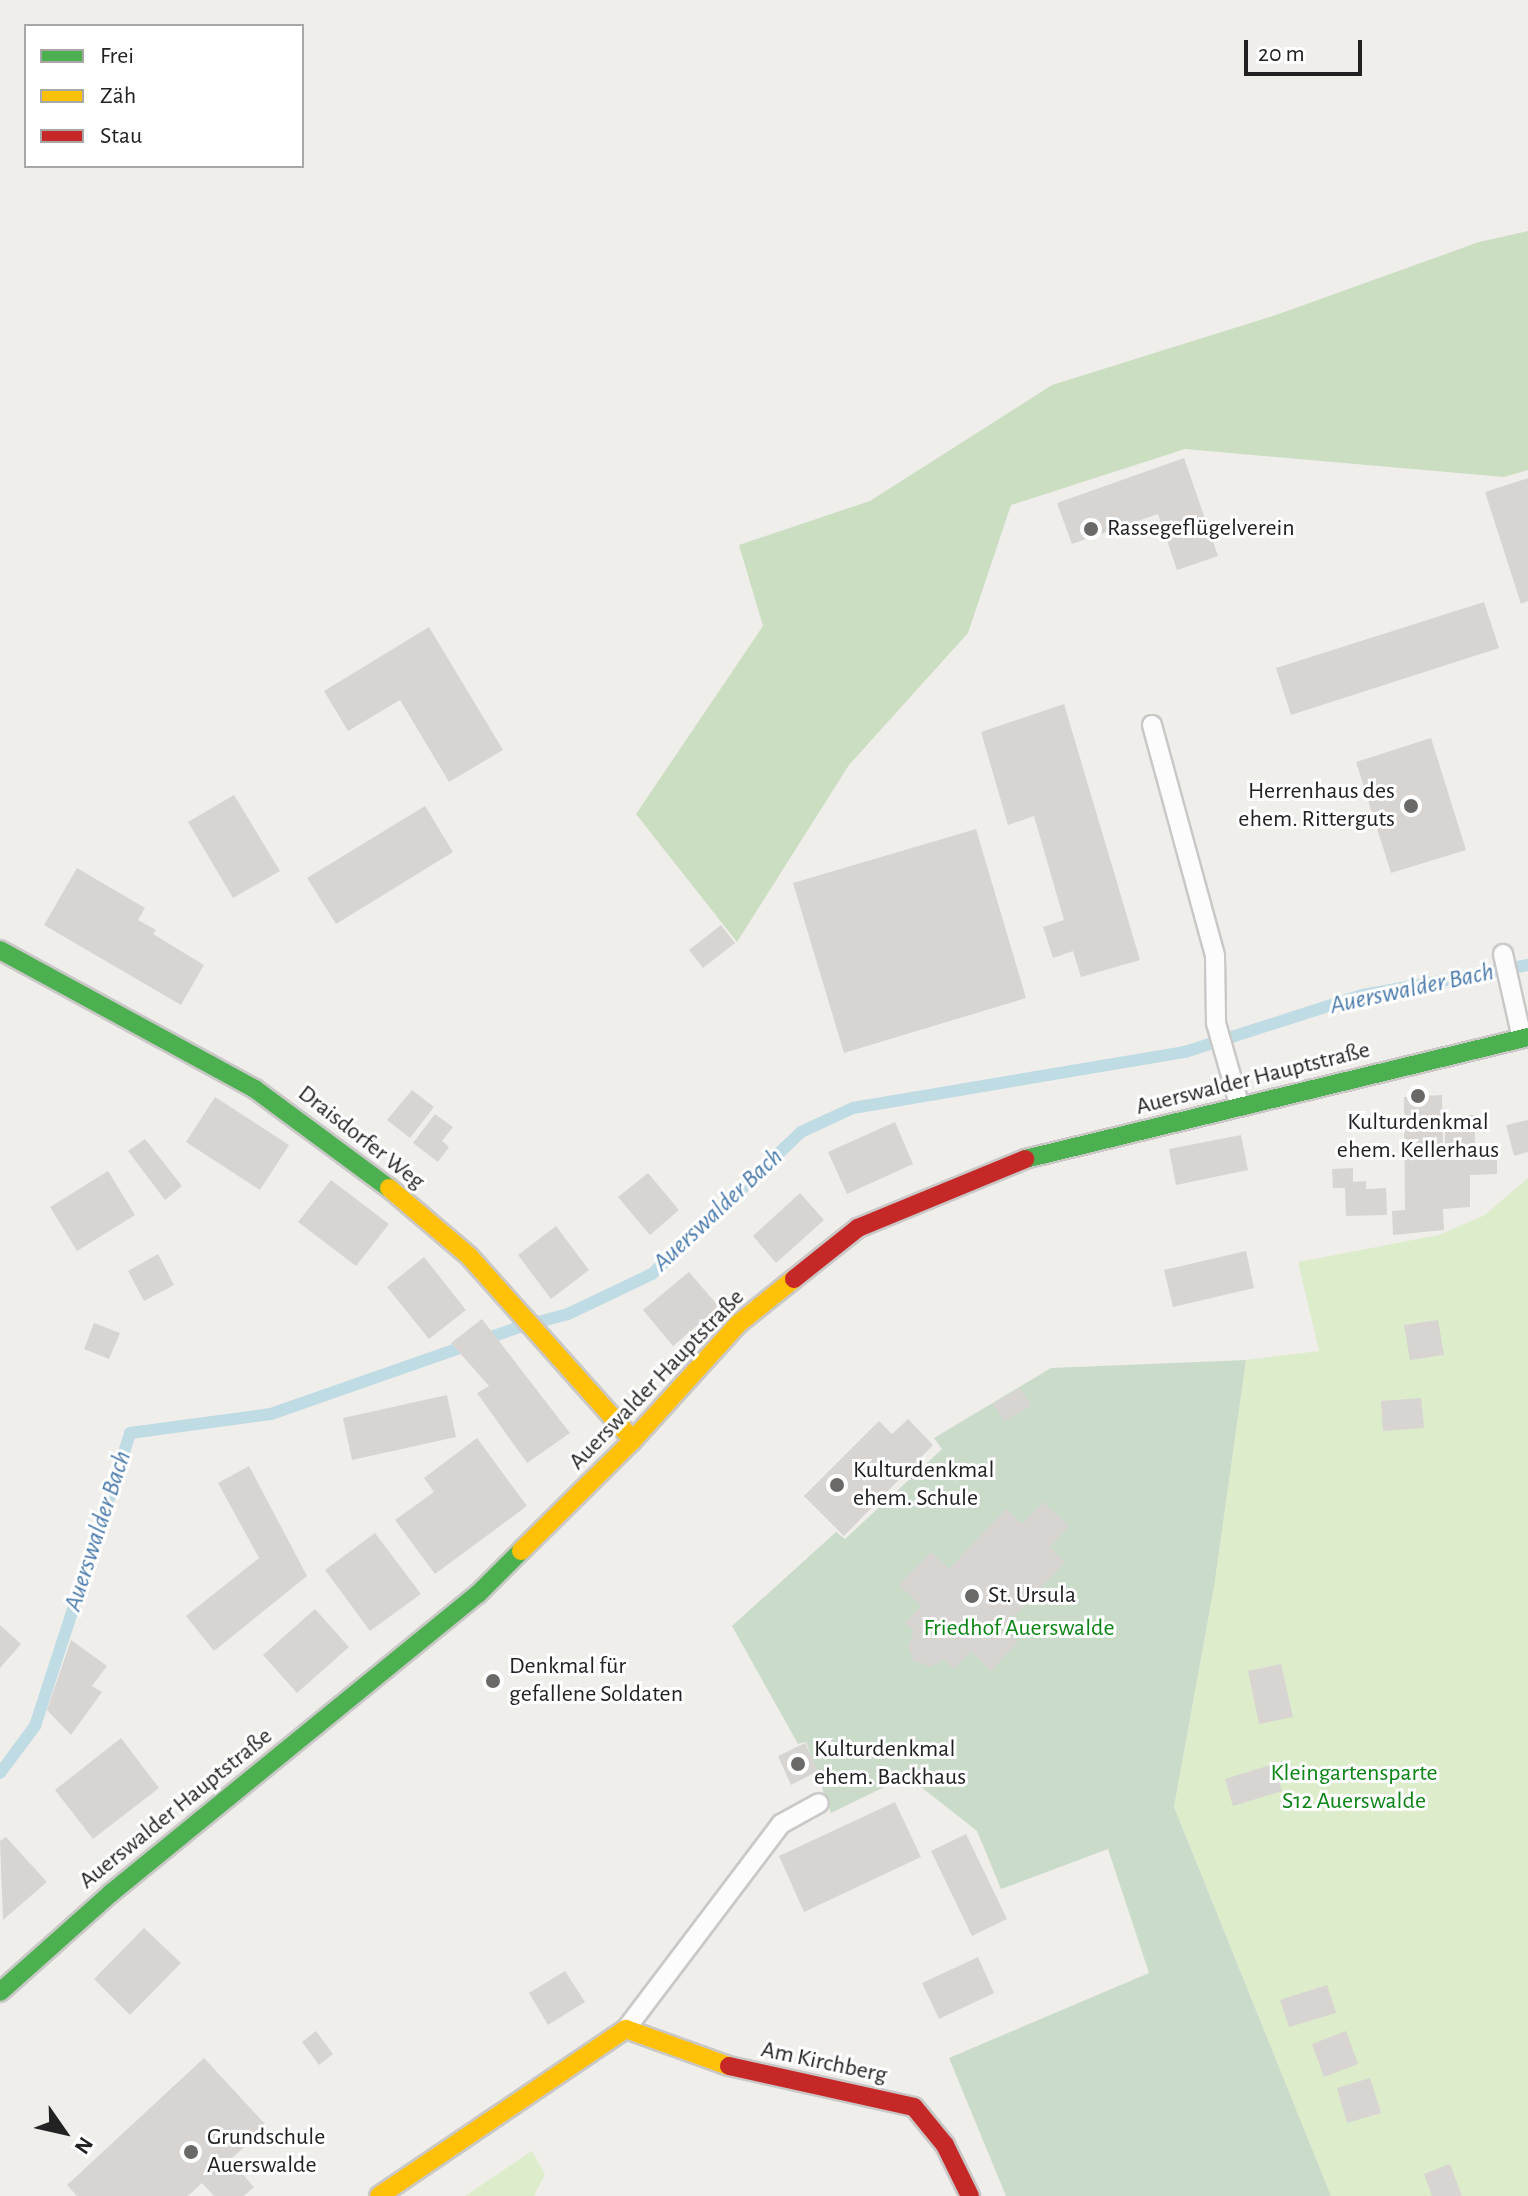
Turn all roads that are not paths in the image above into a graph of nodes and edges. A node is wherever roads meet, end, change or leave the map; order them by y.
1 (1152, 725) dead end
2 (0, 950) edge
3 (1503, 954) dead end
4 (1525, 1037) edge
5 (1240, 1107) junction
6 (633, 1440) junction
7 (819, 1803) dead end
8 (0, 1992) edge
9 (626, 2029) junction
10 (379, 2196) edge
11 (970, 2196) edge

1 - 5 lane
2 - 6 main road, Draisdorfer Weg
3 - 4 lane
4 - 5 main road, Auerswalder Hauptstraße
5 - 6 main road, Auerswalder Hauptstraße
6 - 8 main road, Auerswalder Hauptstraße
7 - 9 lane
9 - 10 main road
9 - 11 main road, Am Kirchberg

